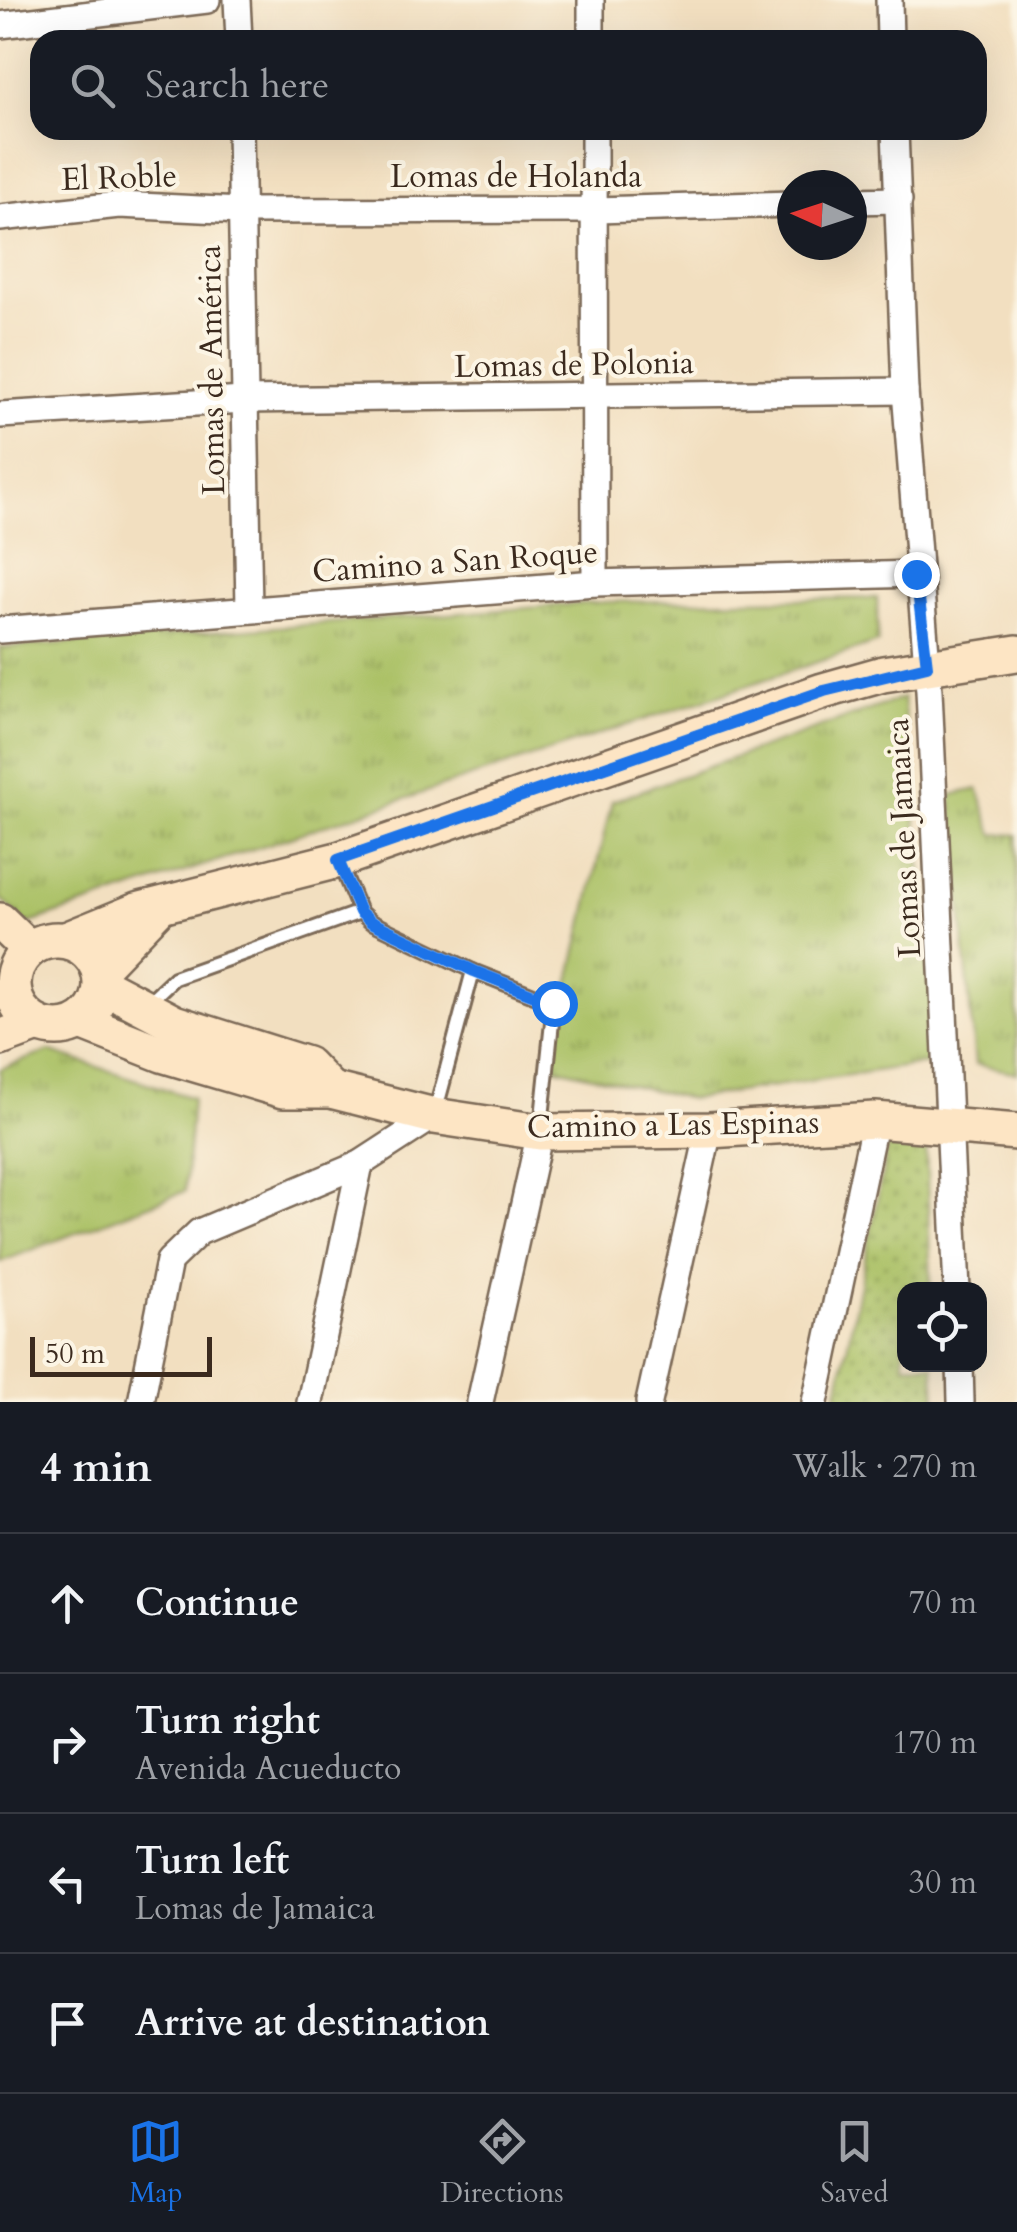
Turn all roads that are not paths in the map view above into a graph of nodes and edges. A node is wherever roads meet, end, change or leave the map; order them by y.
1 (238, 0) edge
2 (591, 0) edge
3 (889, 0) edge
4 (203, 2) edge
5 (0, 26) edge
6 (239, 30) edge
7 (592, 30) edge
8 (890, 30) edge
9 (240, 140) edge
10 (594, 140) edge
11 (897, 140) edge
12 (900, 200) junction
13 (867, 201) edge
14 (777, 204) edge
15 (597, 210) junction
16 (241, 211) junction
17 (0, 218) edge
18 (905, 391) junction
19 (598, 398) junction
20 (244, 400) junction
21 (0, 416) edge
22 (916, 574) junction
23 (596, 584) junction
24 (249, 609) junction
25 (0, 630) edge
26 (1017, 652) edge
27 (927, 666) junction
28 (338, 860) junction
29 (156, 910) junction
30 (360, 912) junction
31 (0, 921) edge
32 (66, 940) junction
33 (16, 960) edge
34 (474, 971) junction
35 (101, 976) junction
36 (80, 1022) junction
37 (38, 1024) junction
38 (144, 1029) junction
39 (0, 1038) edge
40 (434, 1116) junction
41 (875, 1120) junction
42 (952, 1124) junction
43 (708, 1130) junction
44 (540, 1132) junction
45 (1017, 1132) edge
46 (360, 1164) junction
47 (957, 1282) edge
48 (960, 1372) edge
49 (142, 1402) edge
50 (310, 1402) edge
51 (480, 1402) edge
52 (650, 1402) edge
53 (816, 1402) edge
54 (961, 1402) edge

1 - 6 street
2 - 7 street
3 - 8 street
4 - 5 street
9 - 16 street, Lomas de América
10 - 15 street
11 - 12 street, Lomas de Jamaica
12 - 13 street
12 - 18 street, Lomas de Jamaica
14 - 15 street, Lomas de Holanda
15 - 16 street, Lomas de Holanda
15 - 19 street
16 - 17 street, El Roble
16 - 20 street, Lomas de América
18 - 19 street, Lomas de Polonia
18 - 22 street, Lomas de Jamaica
19 - 20 street, Lomas de Polonia
19 - 23 street
20 - 21 street, Lomas de Polonia
20 - 24 street, Lomas de América
22 - 23 street, Camino a San Roque
22 - 27 street, Lomas de Jamaica
23 - 24 street, Camino a San Roque
24 - 25 street, Camino a San Roque
26 - 27 street
27 - 28 street
27 - 42 street, Lomas de Jamaica
28 - 29 street
28 - 30 lane
29 - 32 street
29 - 35 street
30 - 34 lane
30 - 38 lane
31 - 33 street
32 - 33 street
32 - 35 street
33 - 37 street
34 - 40 lane
34 - 44 lane
35 - 36 street
35 - 38 street, Camino a Las Espinas
36 - 37 street
36 - 38 street, Camino a Las Espinas
37 - 39 street
38 - 40 street, Camino a Las Espinas
40 - 44 street, Camino a Las Espinas
40 - 46 street
41 - 42 street, Camino a Las Espinas
41 - 43 street, Camino a Las Espinas
41 - 53 street
42 - 45 street, Camino a Las Espinas
42 - 47 street, Lomas de Jamaica
43 - 44 street, Camino a Las Espinas
43 - 52 street
44 - 51 street
46 - 49 street
46 - 50 street
48 - 54 street

